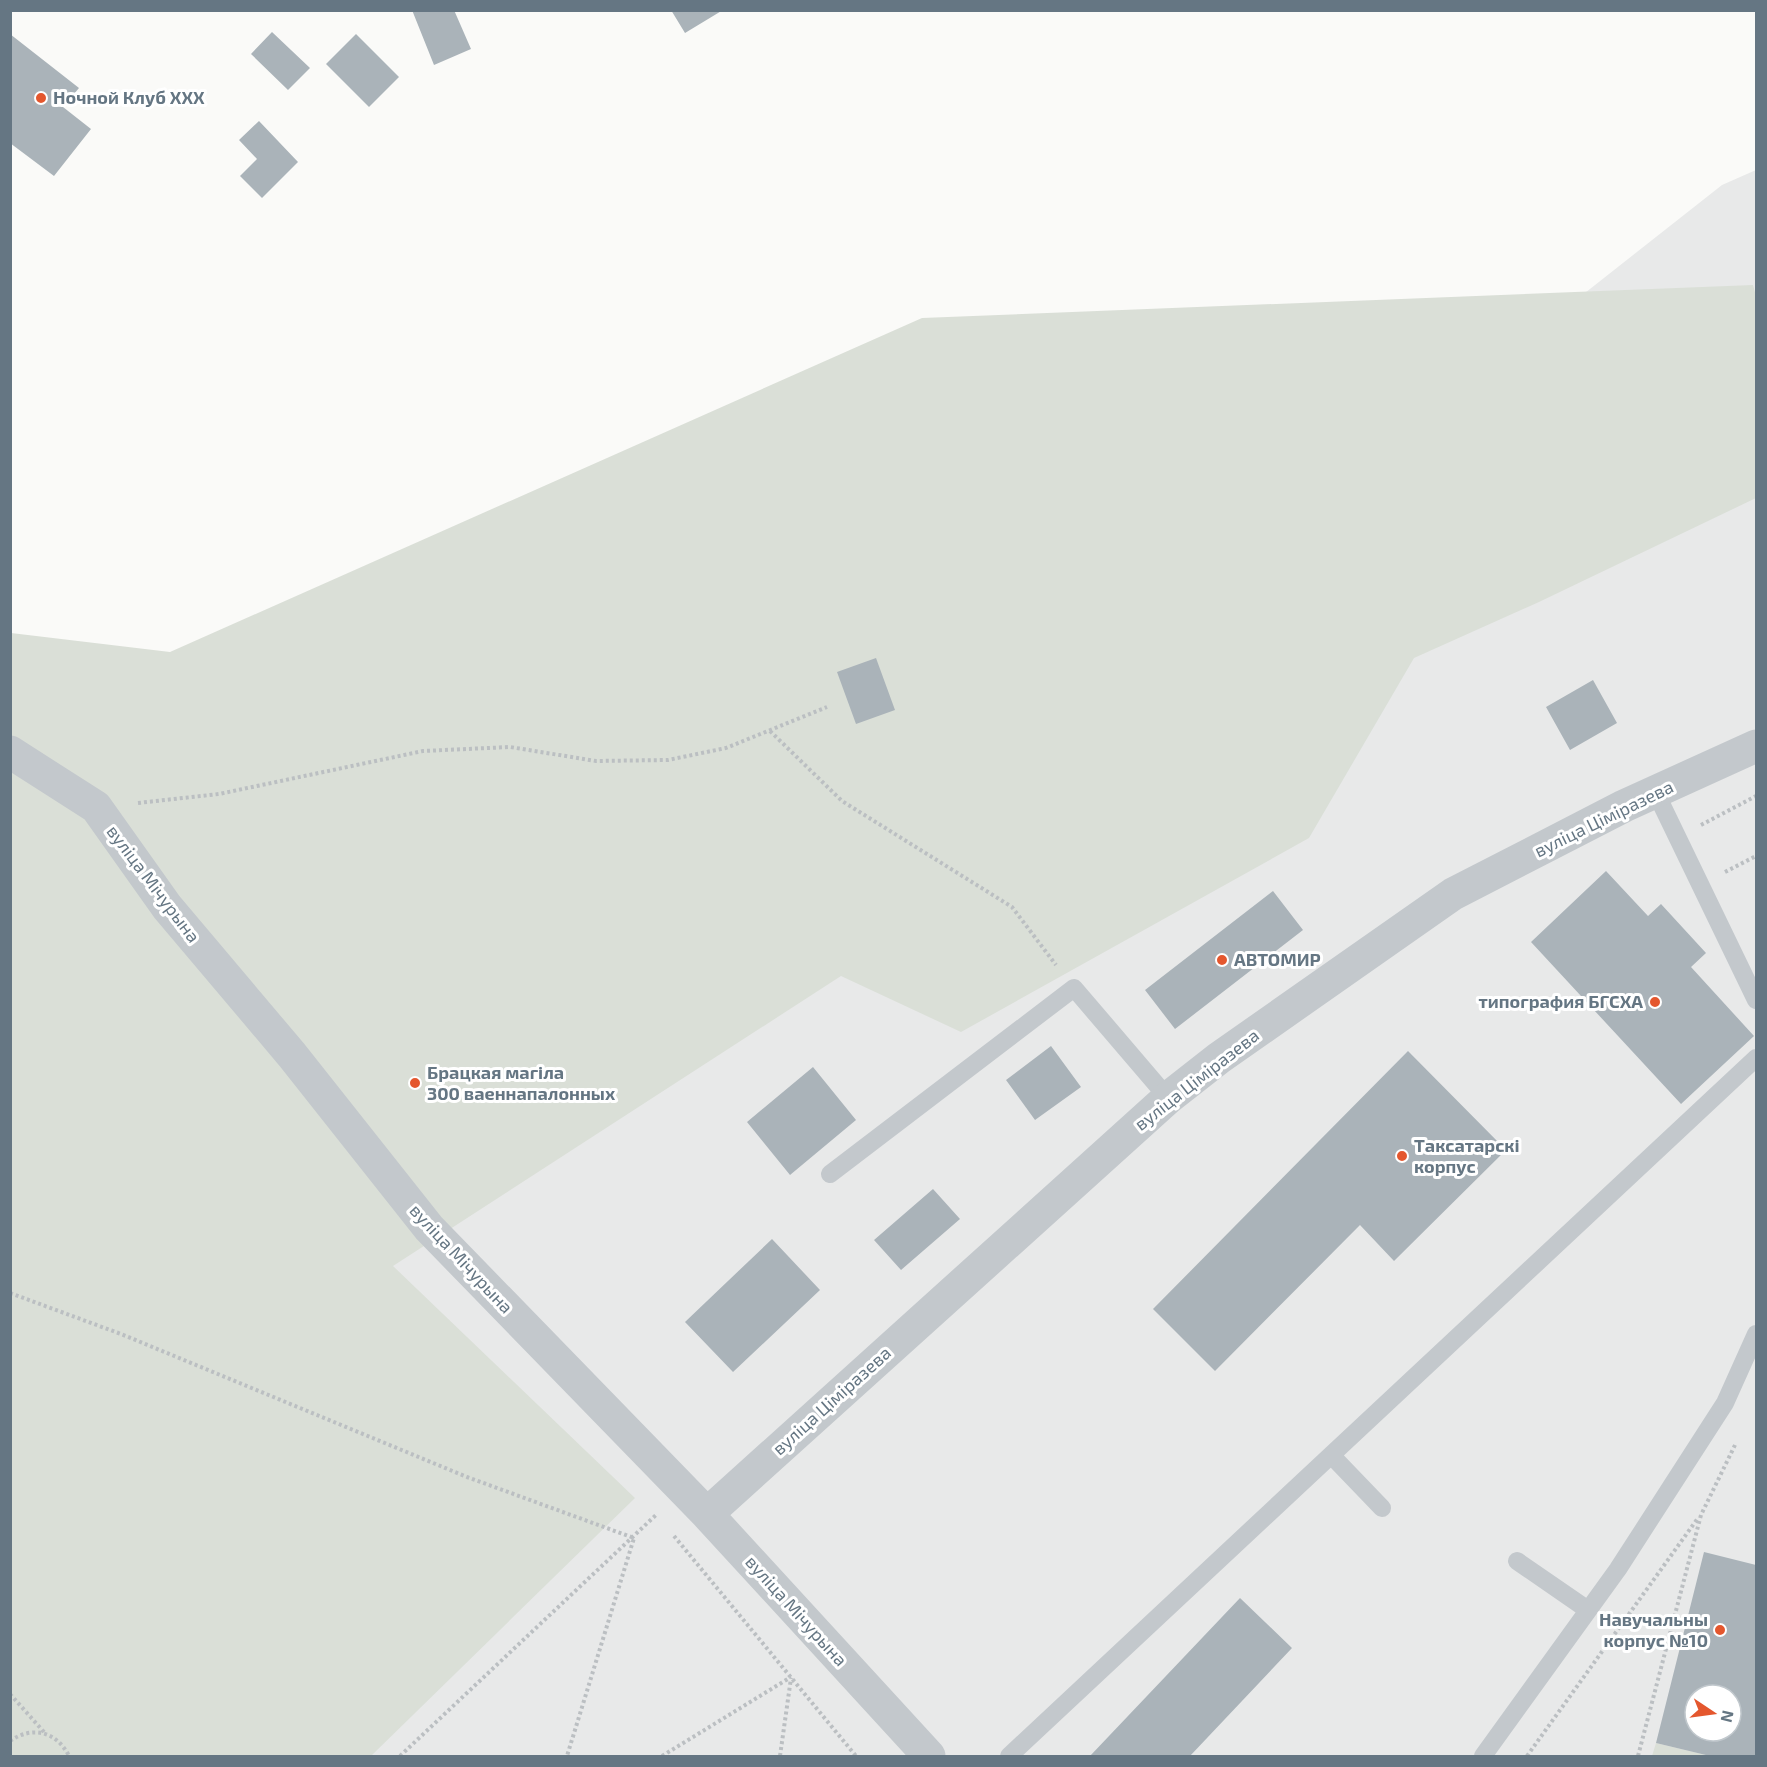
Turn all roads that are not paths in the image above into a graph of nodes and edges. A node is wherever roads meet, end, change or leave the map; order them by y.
1 (1756, 746) edge
2 (10, 752) edge
3 (1656, 793) junction
4 (1756, 1000) edge
5 (1756, 1058) edge
6 (1168, 1098) junction
7 (830, 1174) dead end
8 (1756, 1334) edge
9 (1332, 1456) junction
10 (1382, 1508) dead end
11 (707, 1514) junction
12 (1517, 1561) dead end
13 (1588, 1610) junction
14 (928, 1756) edge
15 (1009, 1756) edge
16 (1483, 1756) edge

1 - 3 street, вуліца Ціміразева
2 - 11 street, вуліца Мічурына
3 - 4 lane
3 - 6 street, вуліца Ціміразева
5 - 9 lane
6 - 7 lane
6 - 11 street, вуліца Ціміразева
8 - 13 lane
9 - 10 lane
9 - 15 lane
11 - 14 street, вуліца Мічурына
12 - 13 lane
13 - 16 lane

